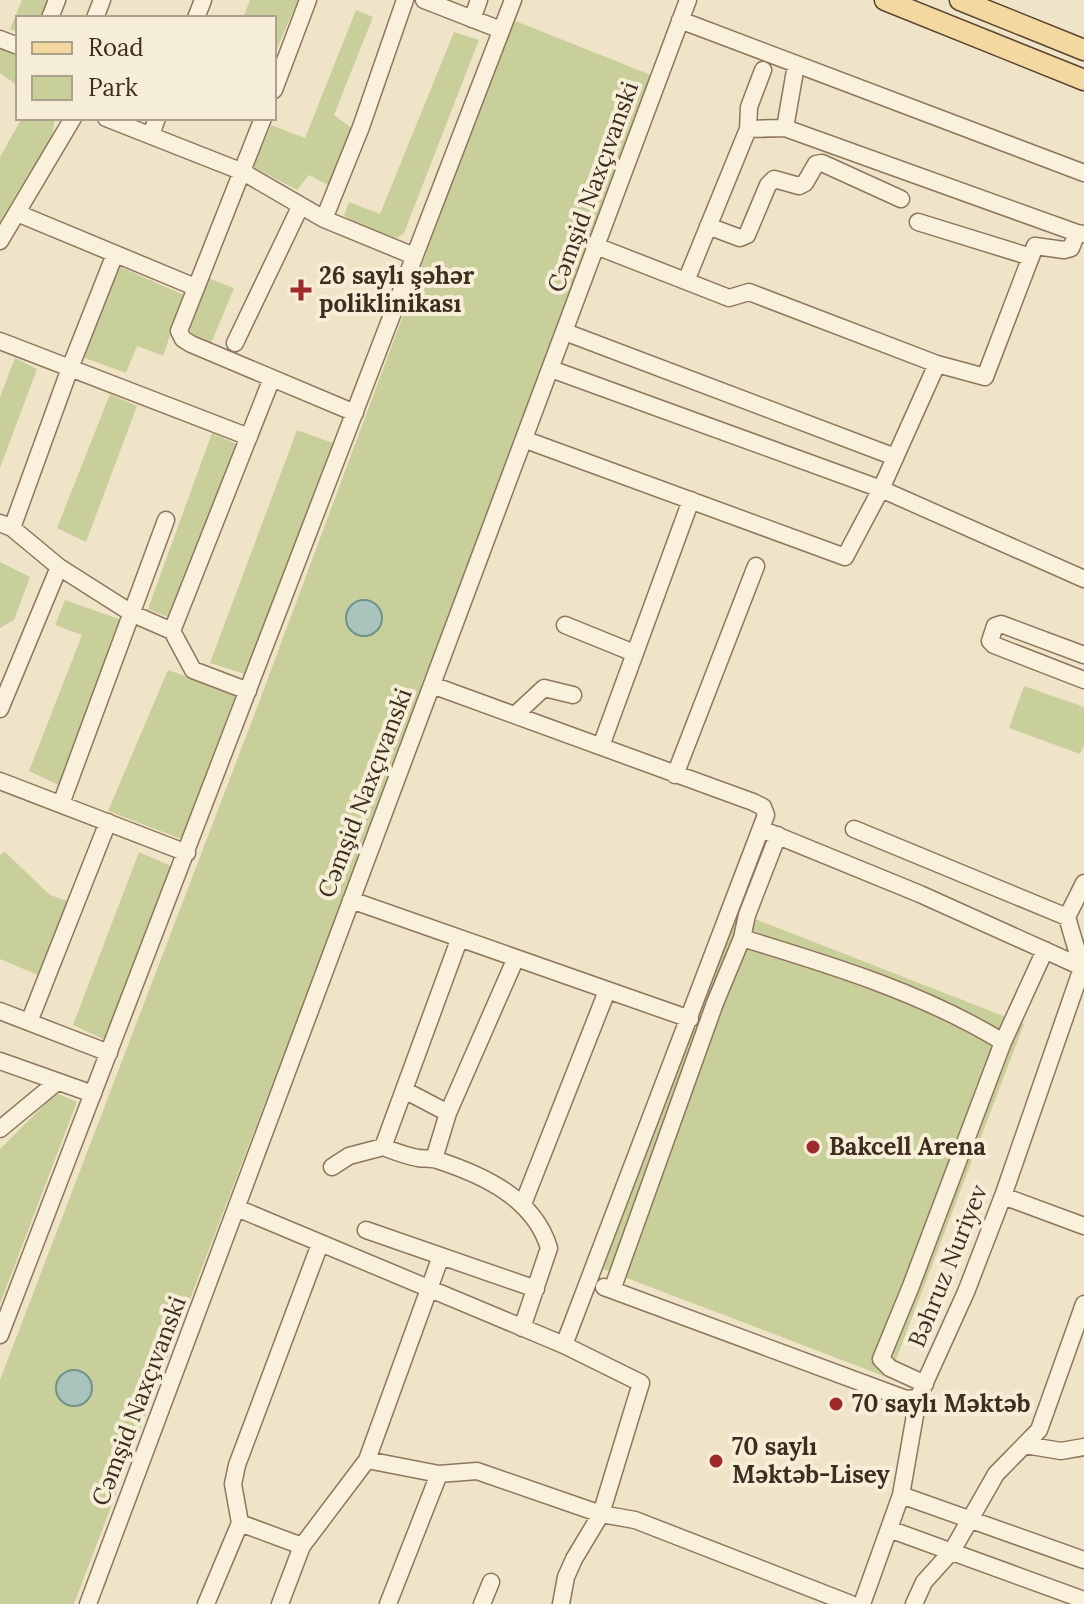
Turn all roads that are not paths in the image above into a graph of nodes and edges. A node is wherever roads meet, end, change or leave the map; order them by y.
1 (308, 0) edge
2 (405, 0) edge
3 (424, 0) edge
4 (479, 0) edge
5 (513, 0) edge
6 (688, 0) edge
7 (885, 0) edge
8 (960, 0) edge
9 (472, 19) junction
10 (680, 20) junction
11 (501, 30) junction
12 (1084, 50) edge
13 (796, 65) junction
14 (763, 70) dead end
15 (1084, 80) edge
16 (276, 85) edge
17 (72, 120) edge
18 (111, 120) edge
19 (156, 120) edge
20 (262, 120) edge
21 (785, 128) junction
22 (748, 129) junction
23 (151, 135) junction
24 (243, 172) junction
25 (1084, 173) edge
26 (901, 199) dead end
27 (300, 207) junction
28 (17, 213) junction
29 (324, 219) junction
30 (918, 222) dead end
31 (708, 226) junction
32 (0, 241) edge
33 (1079, 242) edge
34 (596, 246) junction
35 (115, 254) junction
36 (414, 256) junction
37 (1031, 257) junction
38 (686, 281) junction
39 (195, 287) junction
40 (565, 332) junction
41 (0, 341) edge
42 (235, 343) dead end
43 (937, 364) junction
44 (70, 368) junction
45 (551, 369) junction
46 (272, 378) junction
47 (355, 413) junction
48 (249, 437) junction
49 (526, 440) junction
50 (895, 457) junction
51 (881, 489) junction
52 (691, 500) junction
53 (166, 520) dead end
54 (6, 526) edge
55 (756, 566) dead end
56 (59, 567) junction
57 (1084, 579) edge
58 (133, 614) junction
59 (565, 625) dead end
60 (172, 631) junction
61 (634, 653) junction
62 (1084, 655) edge
63 (1084, 680) edge
64 (432, 685) junction
65 (248, 691) junction
66 (573, 695) dead end
67 (0, 709) edge
68 (516, 714) junction
69 (601, 746) junction
70 (675, 775) junction
71 (0, 781) edge
72 (61, 804) junction
73 (108, 822) junction
74 (761, 829) junction
75 (854, 829) dead end
76 (778, 835) junction
77 (187, 853) junction
78 (1084, 883) edge
79 (351, 900) junction
80 (1067, 917) junction
81 (742, 938) junction
82 (459, 940) junction
83 (1045, 950) junction
84 (515, 960) junction
85 (1083, 968) edge
86 (607, 991) junction
87 (0, 1011) edge
88 (690, 1019) junction
89 (29, 1022) junction
90 (1003, 1042) junction
91 (109, 1053) junction
92 (0, 1061) edge
93 (57, 1082) junction
94 (406, 1091) junction
95 (93, 1094) junction
96 (448, 1113) junction
97 (0, 1129) edge
98 (383, 1147) junction
99 (434, 1159) junction
100 (332, 1167) dead end
101 (1003, 1196) junction
102 (523, 1204) junction
103 (237, 1208) junction
104 (1084, 1226) edge
105 (366, 1230) dead end
106 (320, 1244) junction
107 (441, 1256) junction
108 (589, 1282) junction
109 (536, 1289) junction
110 (429, 1290) junction
111 (612, 1290) junction
112 (1084, 1304) edge
113 (522, 1328) junction
114 (0, 1335) edge
115 (564, 1345) junction
116 (921, 1391) junction
117 (1025, 1445) junction
118 (1084, 1447) edge
119 (367, 1460) junction
120 (439, 1474) junction
121 (901, 1495) junction
122 (601, 1514) junction
123 (972, 1520) junction
124 (240, 1523) junction
125 (889, 1529) junction
126 (302, 1546) junction
127 (952, 1551) junction
128 (1084, 1560) edge
129 (491, 1582) dead end
130 (826, 1599) edge
131 (1084, 1600) edge
132 (88, 1604) edge
133 (206, 1604) edge
134 (280, 1604) edge
135 (388, 1604) edge
136 (482, 1604) edge
137 (561, 1604) edge
138 (851, 1604) edge
139 (862, 1604) edge
140 (914, 1604) edge

1 - 16 street
2 - 29 street
3 - 9 street
4 - 9 street
5 - 11 street
6 - 10 street, Cəmşid Naxçıvanski
7 - 15 main road
8 - 12 main road
9 - 11 street
10 - 13 street
10 - 34 street, Cəmşid Naxçıvanski
11 - 36 street
13 - 21 street
13 - 25 street
14 - 22 street
17 - 28 street
18 - 23 street
19 - 23 street
20 - 24 street
21 - 22 street
21 - 33 street
22 - 31 street
23 - 24 street
24 - 27 street
24 - 39 street
26 - 31 street
27 - 29 street
27 - 42 street
28 - 32 street
28 - 35 street
29 - 36 street
30 - 37 street
31 - 38 street
33 - 37 street
34 - 38 street
34 - 40 street, Cəmşid Naxçıvanski
35 - 39 street
35 - 44 street
36 - 47 street
37 - 43 street
38 - 43 street
39 - 46 street
40 - 45 street, Cəmşid Naxçıvanski
40 - 50 street
41 - 44 street
43 - 50 street
44 - 48 street
44 - 54 street
45 - 49 street, Cəmşid Naxçıvanski
45 - 51 street
46 - 47 street
46 - 48 street
47 - 65 street
48 - 60 street
49 - 52 street
49 - 64 street, Cəmşid Naxçıvanski
50 - 51 street
51 - 52 street
51 - 57 street
52 - 61 street
53 - 58 street
54 - 56 street
55 - 70 street
56 - 58 street
56 - 67 street
58 - 60 street
58 - 72 street
59 - 61 street
60 - 65 street
61 - 69 street
62 - 63 street
64 - 68 street
64 - 79 street, Cəmşid Naxçıvanski
65 - 77 street
66 - 68 street
68 - 69 street
69 - 70 street
70 - 74 street
71 - 72 street
72 - 73 street
73 - 77 street
73 - 89 street
74 - 76 street
74 - 88 street
75 - 80 street
76 - 81 street
76 - 83 street
77 - 91 street
78 - 80 street
79 - 82 street
79 - 103 street, Cəmşid Naxçıvanski
80 - 85 street
81 - 90 street
81 - 111 street
82 - 84 street
82 - 94 street
83 - 85 street
83 - 90 street
84 - 86 street
84 - 96 street
85 - 101 street, Bəhruz Nuriyev
86 - 88 street
86 - 102 street
87 - 89 street
88 - 108 street
89 - 91 street
90 - 116 street
91 - 95 street
92 - 93 street
93 - 95 street
93 - 97 street
94 - 96 street
94 - 98 street
95 - 114 street
96 - 99 street
98 - 99 street
98 - 100 street
99 - 102 street
101 - 104 street
101 - 116 street, Bəhruz Nuriyev
102 - 109 street
103 - 106 street
103 - 132 street, Cəmşid Naxçıvanski
105 - 107 street
106 - 110 street
106 - 124 street
107 - 109 street
107 - 110 street
108 - 111 street
108 - 115 street
109 - 113 street
110 - 113 street
110 - 119 street
111 - 116 street
112 - 117 street
113 - 115 street
115 - 122 street
116 - 121 street, Bəhruz Nuriyev
117 - 118 street
117 - 123 street
119 - 120 street
119 - 126 street
120 - 122 street
120 - 135 street
121 - 123 street
121 - 125 street, Bəhruz Nuriyev
122 - 130 street
122 - 137 street
123 - 127 street
123 - 128 street
124 - 126 street
124 - 133 street
125 - 127 street
125 - 139 street, Bəhruz Nuriyev
126 - 134 street
127 - 131 street
127 - 140 street
129 - 136 street
130 - 138 street

